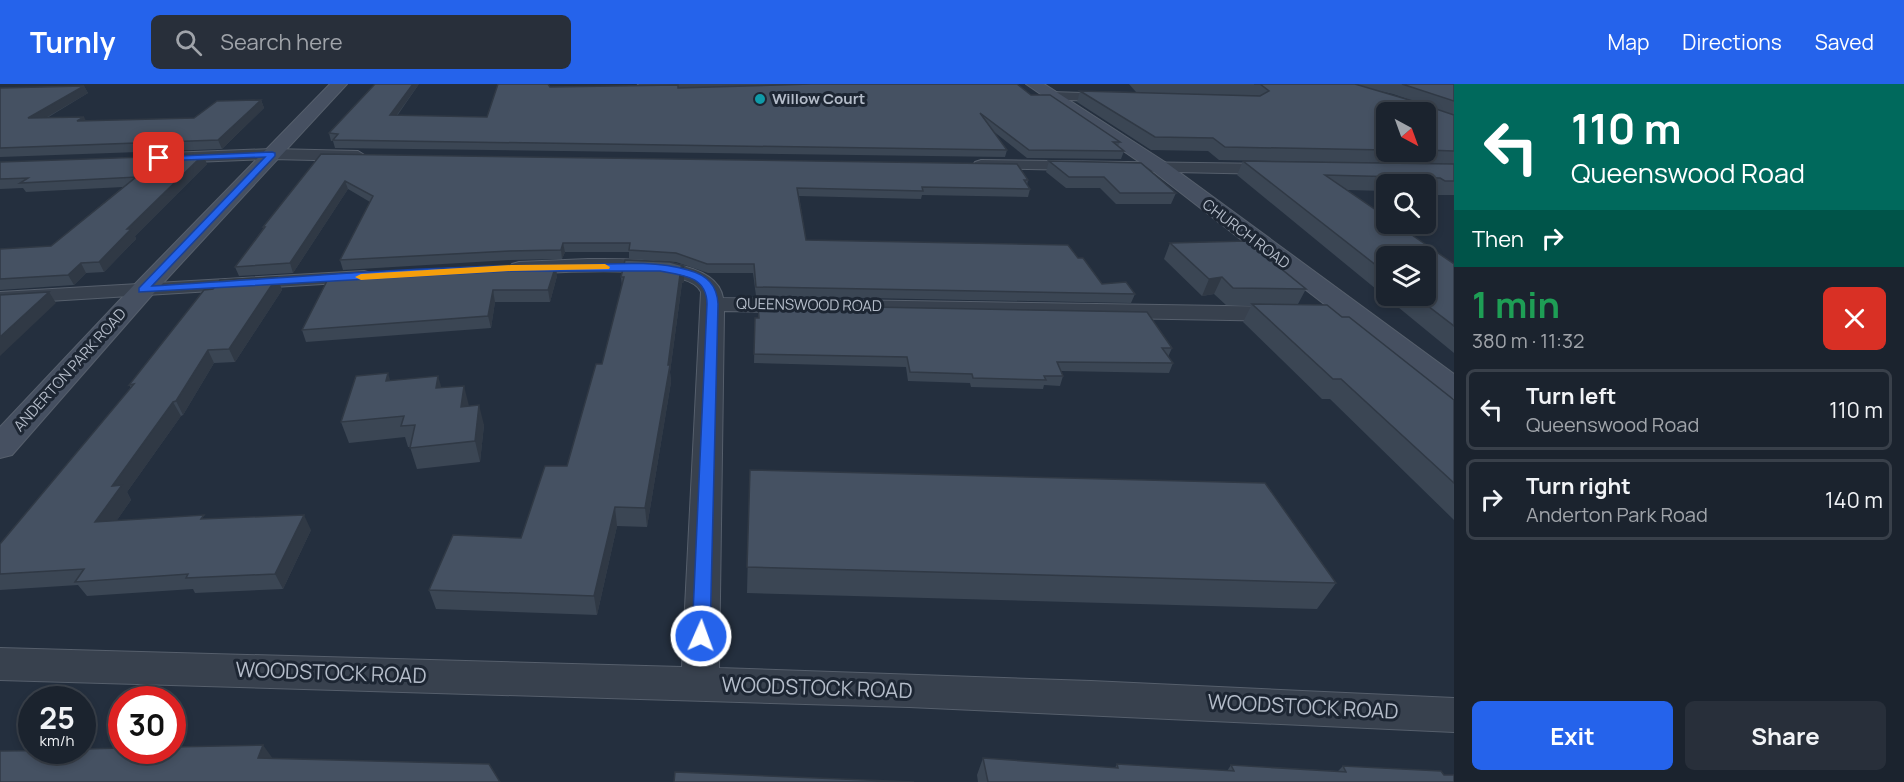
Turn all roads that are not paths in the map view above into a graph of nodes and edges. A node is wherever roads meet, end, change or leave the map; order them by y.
1 (339, 84) edge
2 (820, 84) edge
3 (720, 85) edge
4 (626, 87) edge
5 (1043, 90) edge
6 (1130, 98) edge
7 (272, 154) junction
8 (380, 156) edge
9 (154, 159) edge
10 (965, 165) edge
11 (1161, 168) junction
12 (1290, 169) edge
13 (500, 268) edge
14 (381, 276) edge
15 (143, 290) junction
16 (0, 298) edge
17 (713, 304) junction
18 (1353, 315) junction
19 (1454, 390) edge
20 (0, 447) edge
21 (0, 664) edge
22 (700, 683) junction
23 (1454, 715) edge

1 - 7 street, ANDERTON PARK ROAD
2 - 3 street
3 - 4 street
5 - 6 street
5 - 11 street, CHURCH ROAD
7 - 8 street
7 - 9 street
7 - 15 street, ANDERTON PARK ROAD
10 - 11 street
11 - 12 street
11 - 18 street, CHURCH ROAD
13 - 17 street, QUEENSWOOD ROAD
14 - 15 street
15 - 16 street
15 - 20 street, ANDERTON PARK ROAD
17 - 18 street, QUEENSWOOD ROAD
17 - 22 street
18 - 19 street, CHURCH ROAD
21 - 22 street, WOODSTOCK ROAD
22 - 23 street, WOODSTOCK ROAD

